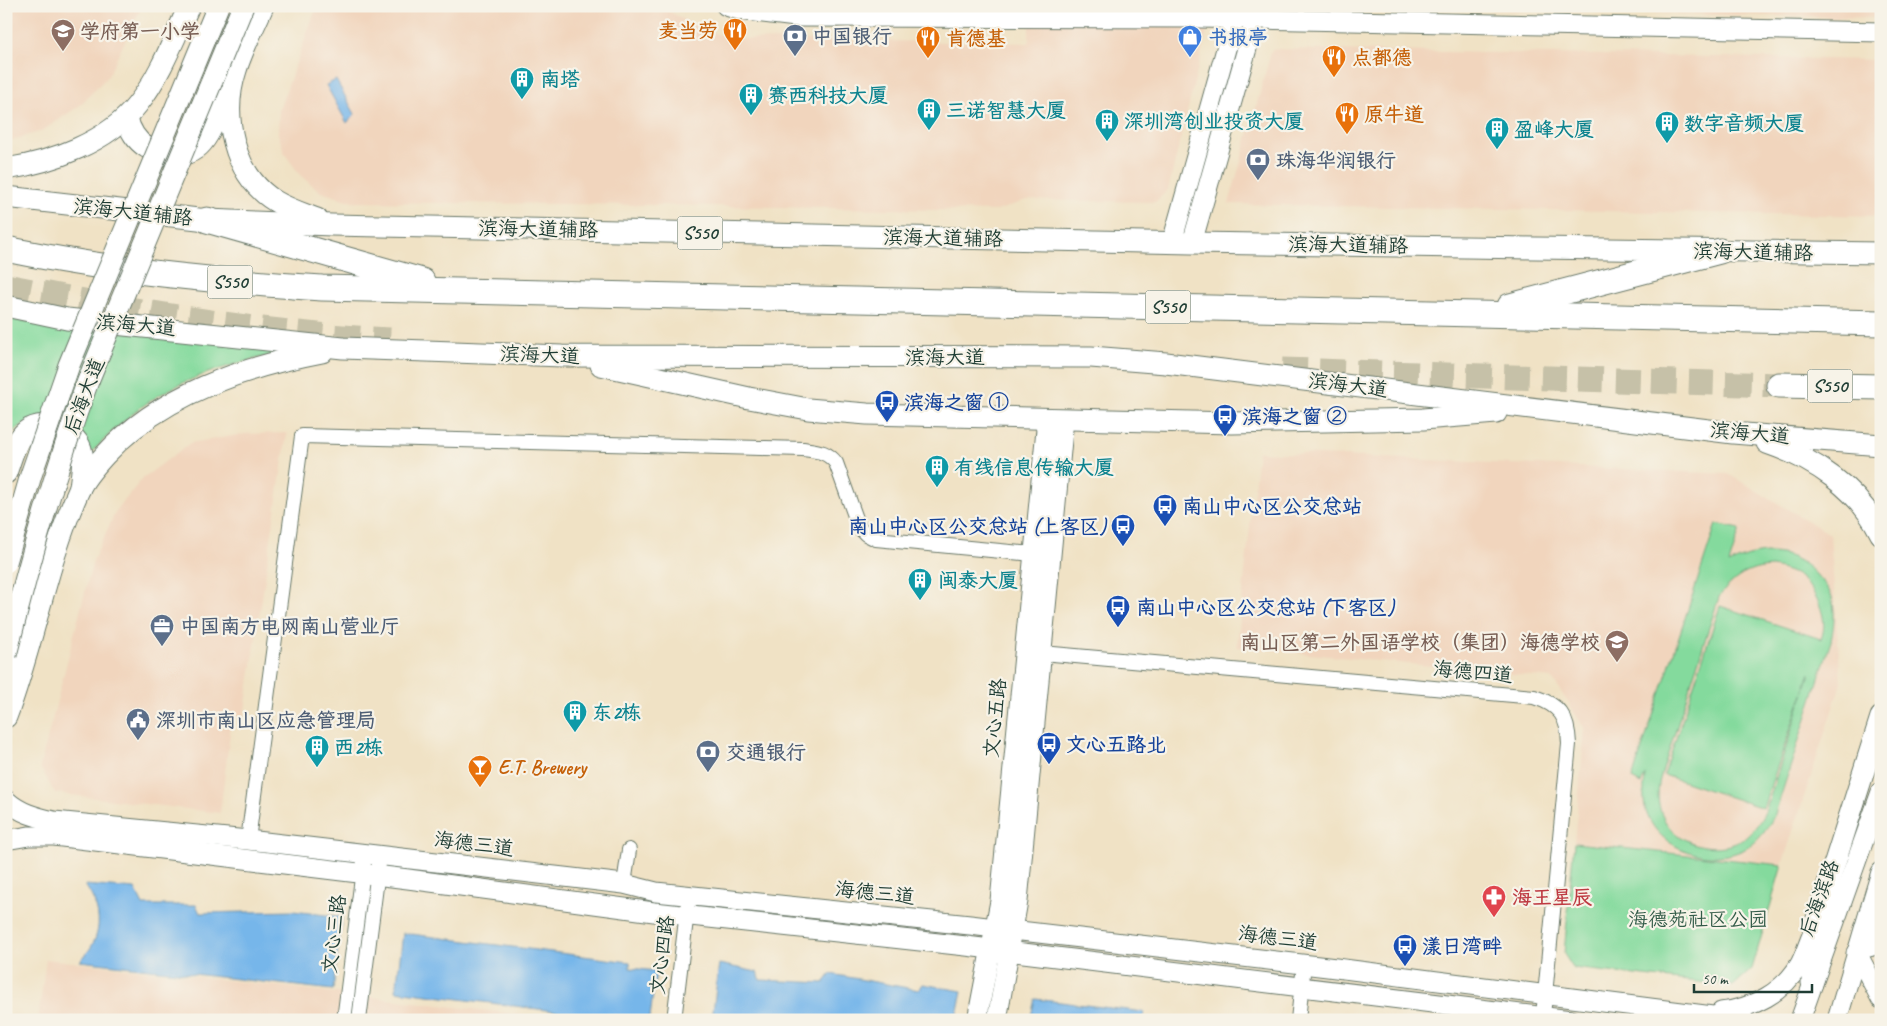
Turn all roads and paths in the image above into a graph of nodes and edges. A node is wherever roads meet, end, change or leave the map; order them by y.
1 (189, 6) edge
2 (218, 6) edge
3 (243, 6) edge
4 (263, 6) edge
5 (726, 6) edge
6 (1236, 13) edge
7 (1257, 13) edge
8 (1881, 32) edge
9 (236, 71) junction
10 (127, 117) junction
11 (6, 169) edge
12 (6, 197) edge
13 (207, 220) junction
14 (332, 225) junction
15 (1182, 243) junction
16 (6, 249) edge
17 (1720, 251) junction
18 (1878, 255) edge
19 (455, 290) junction
20 (6, 306) edge
21 (6, 314) edge
22 (1482, 314) junction
23 (67, 319) junction
24 (1881, 323) edge
25 (344, 348) junction
26 (562, 356) junction
27 (1779, 385) tunnel mouth
28 (1881, 387) edge
29 (1539, 410) junction
30 (1056, 419) junction
31 (1733, 432) junction
32 (1881, 445) edge
33 (6, 473) edge
34 (80, 488) junction
35 (1881, 534) edge
36 (1043, 555) junction
37 (6, 562) edge
38 (1042, 653) junction
39 (6, 655) edge
40 (6, 717) edge
41 (1881, 717) edge
42 (1881, 792) edge
43 (6, 800) edge
44 (6, 840) edge
45 (248, 840) junction
46 (628, 850) dead end
47 (372, 855) junction
48 (1881, 872) edge
49 (370, 874) junction
50 (624, 884) junction
51 (689, 896) junction
52 (686, 916) junction
53 (1881, 922) edge
54 (1814, 928) junction
55 (1004, 929) junction
56 (1881, 946) edge
57 (1000, 951) junction
58 (1857, 953) junction
59 (1304, 964) junction
60 (1812, 984) junction
61 (1302, 987) junction
62 (1545, 994) junction
63 (1881, 999) edge
64 (1705, 1014) junction
65 (1543, 1016) junction
66 (344, 1020) edge
67 (359, 1020) edge
68 (674, 1020) edge
69 (977, 1020) edge
70 (997, 1020) edge
71 (1298, 1020) edge
72 (1571, 1020) edge
73 (1744, 1020) edge
74 (1800, 1020) edge
75 (1837, 1020) edge

1 - 10 main road
2 - 37 main road, 后海大道, bridge
3 - 39 main road, 后海大道, bridge
4 - 9 main road
5 - 6 main road
6 - 7 main road
6 - 15 main road
7 - 8 main road
7 - 15 main road
9 - 10 main road
9 - 14 main road
10 - 11 main road
12 - 13 main road, 滨海大道辅路 / S550
13 - 14 main road, 滨海大道辅路 / S550
13 - 19 highway
14 - 15 main road, 滨海大道辅路 / S550
15 - 17 main road, 滨海大道辅路 / S550
16 - 19 highway, S550
17 - 18 main road, 滨海大道辅路 / S550
17 - 22 highway
19 - 22 highway, S550
20 - 23 main road, 滨海大道
21 - 23 main road
22 - 24 highway, S550
23 - 25 main road, 滨海大道
25 - 26 main road, 滨海大道
25 - 34 main road
26 - 29 main road, 滨海大道
26 - 30 main road
27 - 28 highway, S550
29 - 30 main road
29 - 31 main road, 滨海大道
30 - 36 main road, 文心五路
31 - 32 main road, 滨海大道
31 - 35 main road
33 - 34 main road
34 - 40 main road
36 - 38 main road, 文心五路
36 - 45 street
36 - 55 main road, 文心五路
38 - 55 main road, 文心五路
38 - 62 street, 海德四道
41 - 54 main road
42 - 60 main road, 后海滨路
43 - 45 main road, 海德三道
44 - 49 main road
45 - 47 main road, 海德三道
46 - 50 street
47 - 49 street, 文心三路
47 - 50 main road, 海德三道
48 - 58 main road
49 - 52 main road
49 - 66 street, 文心三路
49 - 67 street, 文心三路
50 - 51 main road, 海德三道
51 - 52 street, 文心四路
51 - 55 main road, 海德三道
52 - 57 main road
52 - 68 street, 文心四路
53 - 58 main road
54 - 60 main road
54 - 64 main road
55 - 57 main road, 文心五路
55 - 59 main road, 海德三道
56 - 58 street
57 - 61 main road
57 - 69 main road, 文心五路
57 - 70 main road, 文心五路
58 - 63 main road
58 - 75 main road
59 - 61 street
59 - 62 main road, 海德三道
60 - 74 main road, 后海滨路
61 - 65 main road
61 - 71 street
62 - 64 main road, 海德三道
62 - 65 street, 海德四道
64 - 73 main road, 海德三道
65 - 72 main road

